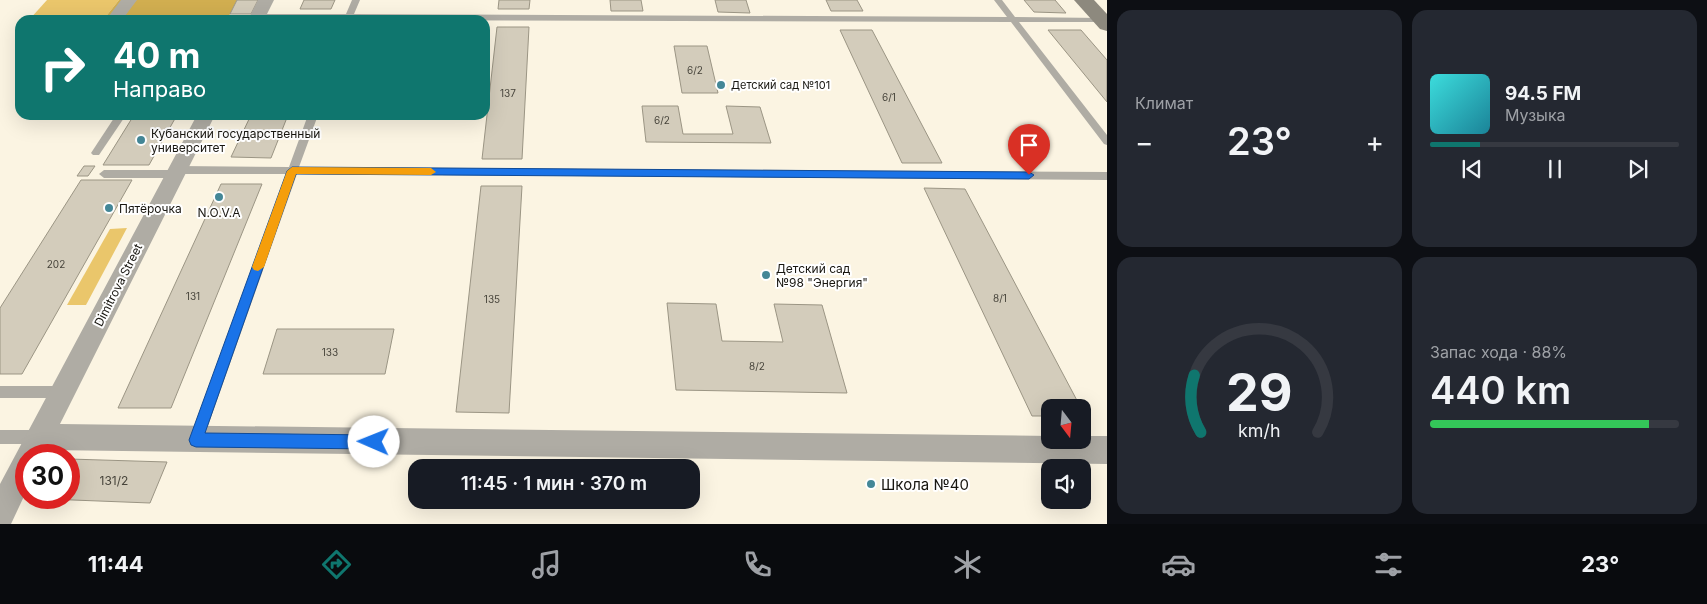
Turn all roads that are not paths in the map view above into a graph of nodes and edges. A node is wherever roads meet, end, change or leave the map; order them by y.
1 (129, 0) edge
2 (266, 0) edge
3 (356, 0) edge
4 (998, 0) edge
5 (1083, 0) edge
6 (118, 15) edge
7 (258, 15) edge
8 (350, 15) edge
9 (490, 18) edge
10 (1013, 19) junction
11 (1104, 23) edge
12 (118, 120) edge
13 (203, 120) edge
14 (311, 120) edge
15 (1107, 142) edge
16 (96, 153) dead end
17 (292, 171) junction
18 (177, 172) junction
19 (104, 174) dead end
20 (1107, 176) edge
21 (0, 392) edge
22 (63, 392) junction
23 (0, 437) edge
24 (196, 440) junction
25 (27, 444) edge
26 (36, 444) edge
27 (80, 444) edge
28 (1107, 450) edge
29 (15, 485) edge
30 (0, 514) edge

1 - 6 street
2 - 7 street
3 - 8 lane
4 - 10 lane
5 - 11 main road
9 - 10 lane
10 - 11 lane
10 - 15 lane
12 - 16 lane
13 - 18 street, Dimitrova Street
14 - 17 lane
17 - 18 lane
17 - 20 lane
17 - 24 lane
18 - 19 lane
18 - 22 street, Dimitrova Street
21 - 22 lane
22 - 26 street, Dimitrova Street
23 - 25 lane
24 - 27 street
24 - 28 street
29 - 30 street

